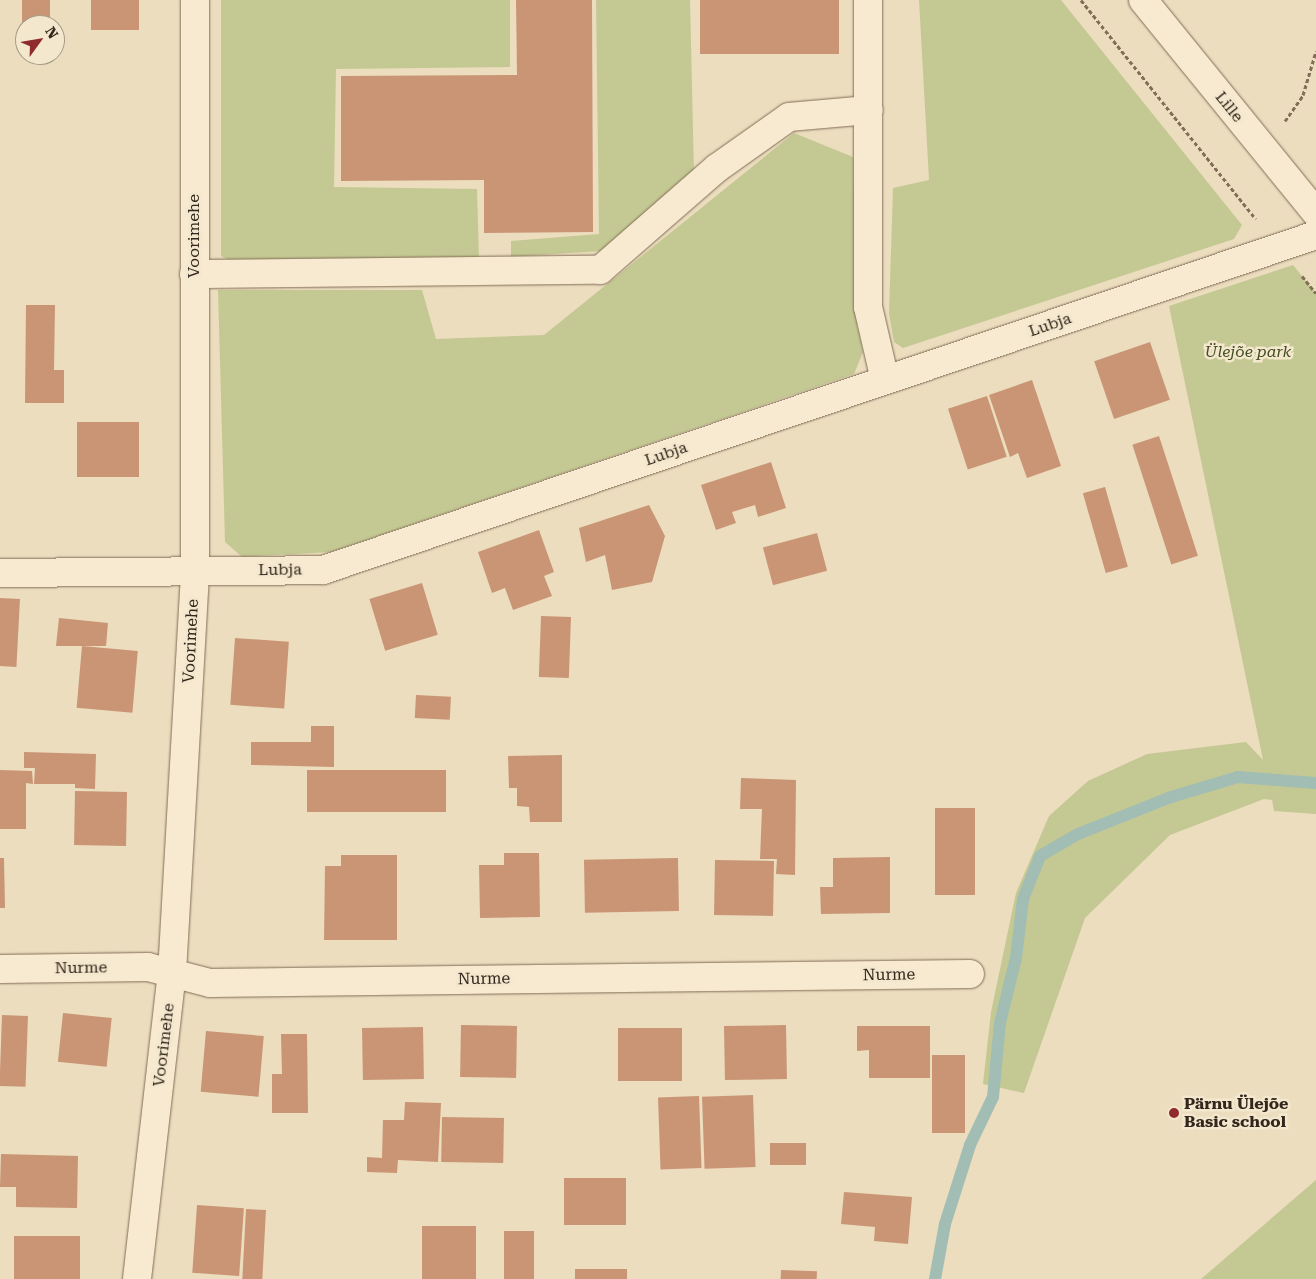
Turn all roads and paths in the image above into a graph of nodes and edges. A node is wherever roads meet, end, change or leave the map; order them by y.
1 (195, 0) edge
2 (868, 0) edge
3 (1081, 0) edge
4 (1143, 0) edge
5 (1316, 51) edge
6 (869, 110) junction
7 (1265, 151) junction
8 (1316, 213) edge
9 (1316, 235) edge
10 (1278, 248) junction
11 (194, 274) junction
12 (885, 380) junction
13 (195, 571) junction
14 (0, 573) edge
15 (0, 968) edge
16 (172, 973) junction
17 (970, 974) dead end
18 (137, 1279) edge

1 - 11 street, Voorimehe
2 - 6 street
3 - 10 path
4 - 7 street, Lille
5 - 7 path
6 - 11 street
6 - 12 street
7 - 8 street, Lille
9 - 10 street, Lubja
10 - 12 street, Lubja
11 - 13 street, Voorimehe
12 - 13 street, Lubja
13 - 14 street, Lubja
13 - 16 street, Voorimehe
15 - 16 street, Nurme
16 - 17 street, Nurme
16 - 18 street, Voorimehe

